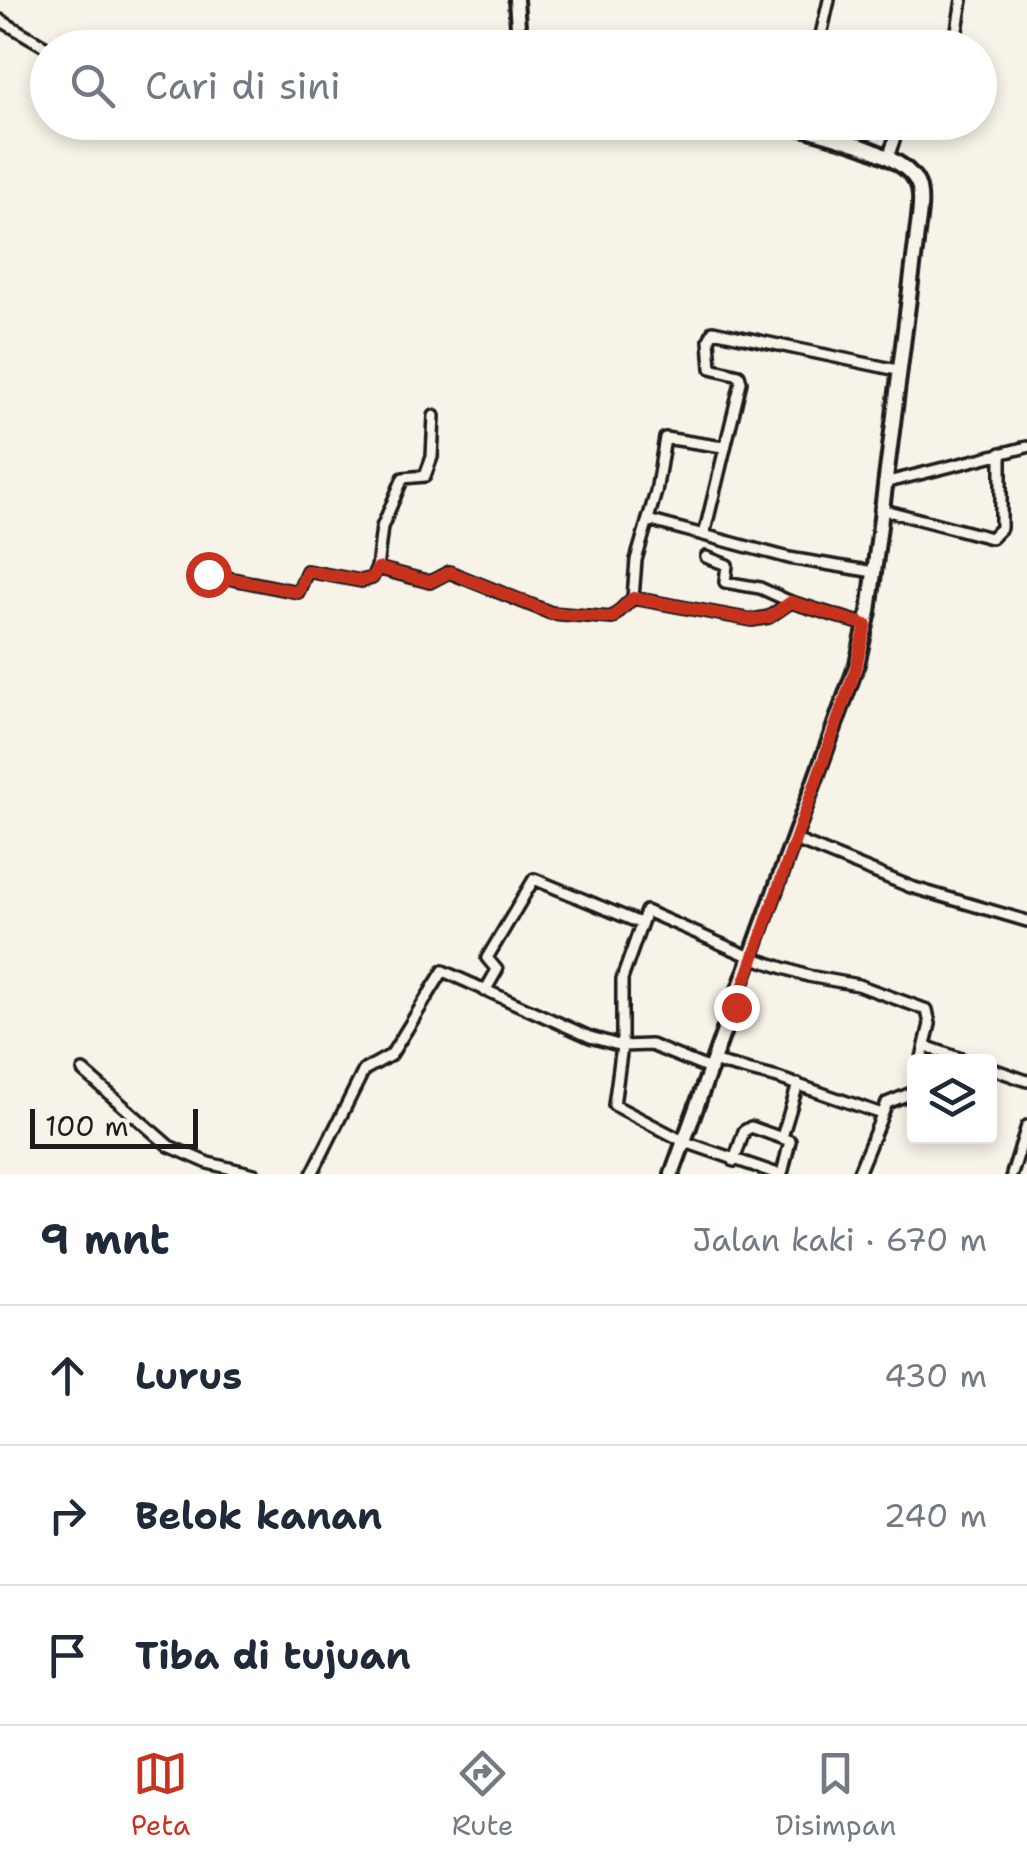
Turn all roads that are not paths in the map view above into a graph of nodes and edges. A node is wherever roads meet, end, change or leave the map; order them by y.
1 (516, 0) edge
2 (829, 0) edge
3 (962, 0) edge
4 (0, 20) edge
5 (520, 30) edge
6 (822, 30) edge
7 (957, 30) edge
8 (30, 38) edge
9 (837, 140) edge
10 (894, 140) edge
11 (888, 158) junction
12 (897, 370) junction
13 (434, 416) dead end
14 (723, 446) junction
15 (1027, 448) edge
16 (1002, 454) junction
17 (884, 483) junction
18 (880, 509) junction
19 (648, 520) junction
20 (704, 535) junction
21 (733, 543) junction
22 (706, 558) dead end
23 (727, 565) junction
24 (378, 568) junction
25 (874, 572) junction
26 (208, 574) dead end
27 (633, 598) junction
28 (791, 602) junction
29 (866, 625) junction
30 (793, 839) junction
31 (1027, 921) edge
32 (640, 923) junction
33 (753, 958) junction
34 (485, 991) junction
35 (622, 1046) junction
36 (925, 1046) junction
37 (923, 1054) edge
38 (948, 1054) edge
39 (713, 1066) junction
40 (997, 1070) edge
41 (83, 1071) dead end
42 (1027, 1081) edge
43 (798, 1084) junction
44 (907, 1094) edge
45 (882, 1114) junction
46 (1027, 1126) edge
47 (782, 1138) junction
48 (685, 1142) junction
49 (734, 1160) junction
50 (254, 1174) edge
51 (312, 1174) edge
52 (672, 1174) edge
53 (780, 1174) edge
54 (858, 1174) edge
55 (1012, 1174) edge

1 - 5 street
2 - 6 street
3 - 7 street
4 - 8 street
9 - 11 street
10 - 11 street
11 - 12 street
12 - 14 street
12 - 17 street
13 - 24 street
14 - 19 street
14 - 20 street
15 - 16 street
16 - 17 street
16 - 18 street
17 - 18 street
18 - 25 street
19 - 20 street
19 - 27 street
20 - 21 street
21 - 23 street
21 - 25 street
22 - 23 street
23 - 28 street
24 - 26 street
24 - 27 street
25 - 29 street
27 - 28 street
28 - 29 street
29 - 30 street
30 - 31 street
30 - 33 street
32 - 33 street
32 - 34 street
32 - 35 street
33 - 36 street
33 - 39 street
34 - 35 street
34 - 51 street
35 - 39 street
35 - 48 street
36 - 37 street
36 - 38 street
39 - 43 street
39 - 48 street
40 - 42 street
41 - 50 street
43 - 45 street
43 - 47 street
44 - 45 street
45 - 54 street
46 - 55 street
47 - 49 street
47 - 53 street
48 - 49 street
48 - 52 street
49 - 53 street

